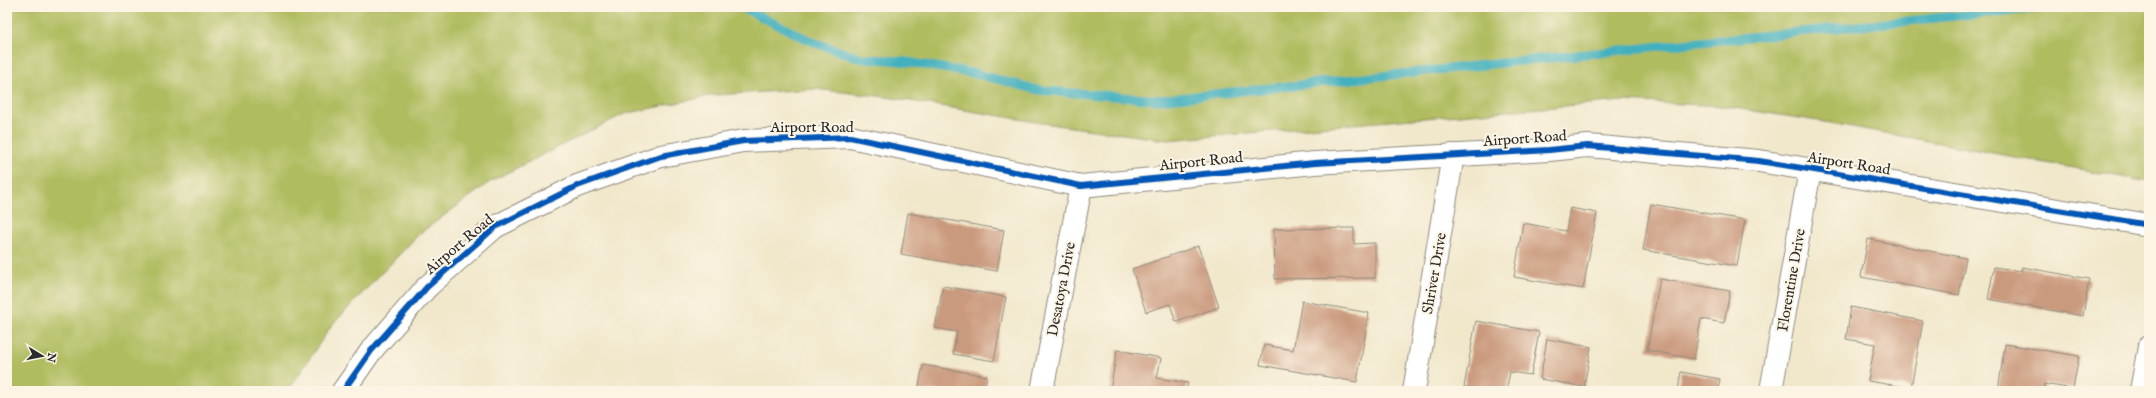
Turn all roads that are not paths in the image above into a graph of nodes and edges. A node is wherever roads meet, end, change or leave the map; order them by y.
1 (1454, 155) junction
2 (1810, 170) junction
3 (1081, 186) junction
4 (2149, 225) edge
5 (2149, 347) edge
6 (343, 391) edge
7 (1042, 391) edge
8 (1414, 391) edge
9 (1772, 391) edge
10 (2141, 391) edge

1 - 2 street, Airport Road
1 - 3 street, Airport Road
1 - 8 street, Shriver Drive
2 - 4 street, Airport Road
2 - 9 street, Florentine Drive
3 - 6 street, Airport Road
3 - 7 street, Desatoya Drive
5 - 10 street

